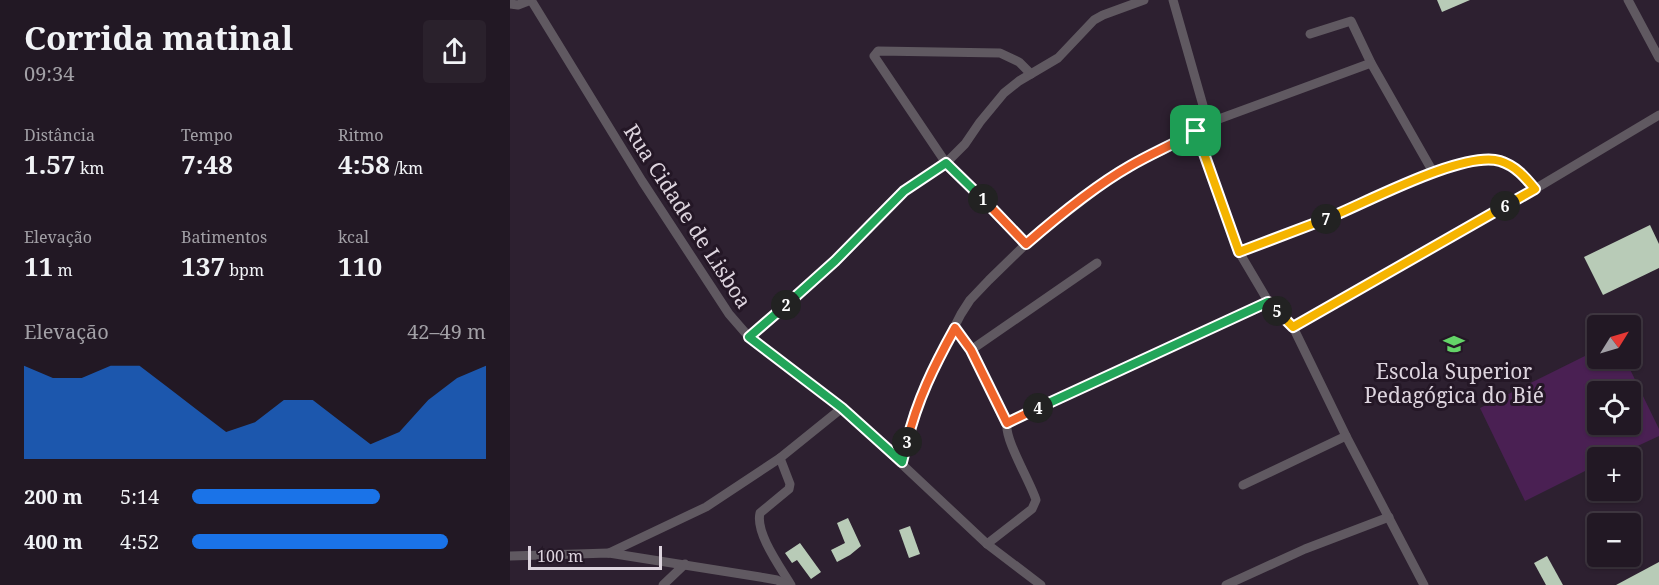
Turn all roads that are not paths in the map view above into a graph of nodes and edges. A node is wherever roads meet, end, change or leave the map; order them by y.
1 (531, 0) edge
2 (1144, 0) edge
3 (1173, 0) edge
4 (1628, 0) edge
5 (510, 4) edge
6 (1310, 34) dead end
7 (1659, 58) edge
8 (1371, 63) junction
9 (1031, 74) junction
10 (1659, 115) edge
11 (1208, 123) junction
12 (1196, 131) junction
13 (946, 163) junction
14 (1433, 172) junction
15 (1535, 189) junction
16 (1026, 244) junction
17 (1239, 252) junction
18 (1097, 263) dead end
19 (1268, 302) junction
20 (1293, 327) junction
21 (955, 328) junction
22 (749, 337) junction
23 (971, 350) junction
24 (842, 408) junction
25 (1007, 423) junction
26 (1346, 436) junction
27 (780, 458) junction
28 (902, 462) junction
29 (1243, 485) dead end
30 (1389, 518) junction
31 (987, 544) junction
32 (609, 553) junction
33 (510, 556) edge
34 (685, 564) junction
35 (668, 583) edge
36 (789, 585) edge
37 (1041, 585) edge
38 (1226, 585) edge
39 (1424, 585) edge

1 - 5 street
1 - 22 street, Rua Cidade de Lisboa
2 - 9 street
3 - 11 street
4 - 7 street
6 - 8 street
8 - 11 street
8 - 14 street
9 - 13 street
9 - 13 street
10 - 15 street
11 - 12 street
12 - 16 street
12 - 17 street
13 - 16 street
13 - 22 street
14 - 15 street
14 - 17 street
15 - 20 street
16 - 21 street
17 - 19 street
18 - 23 street
19 - 20 street
19 - 25 street
20 - 26 street
21 - 23 street
21 - 28 street
22 - 24 street, Rua Cidade de Lisboa
23 - 25 street
24 - 27 street
24 - 28 street, Rua Cidade de Lisboa
25 - 31 street
26 - 29 street
26 - 30 street
27 - 32 street
27 - 36 street
28 - 31 street, Rua Cidade de Lisboa
30 - 38 street
30 - 39 street
31 - 37 street, Rua Cidade de Lisboa
32 - 33 street
32 - 34 street
34 - 35 street
34 - 36 street

